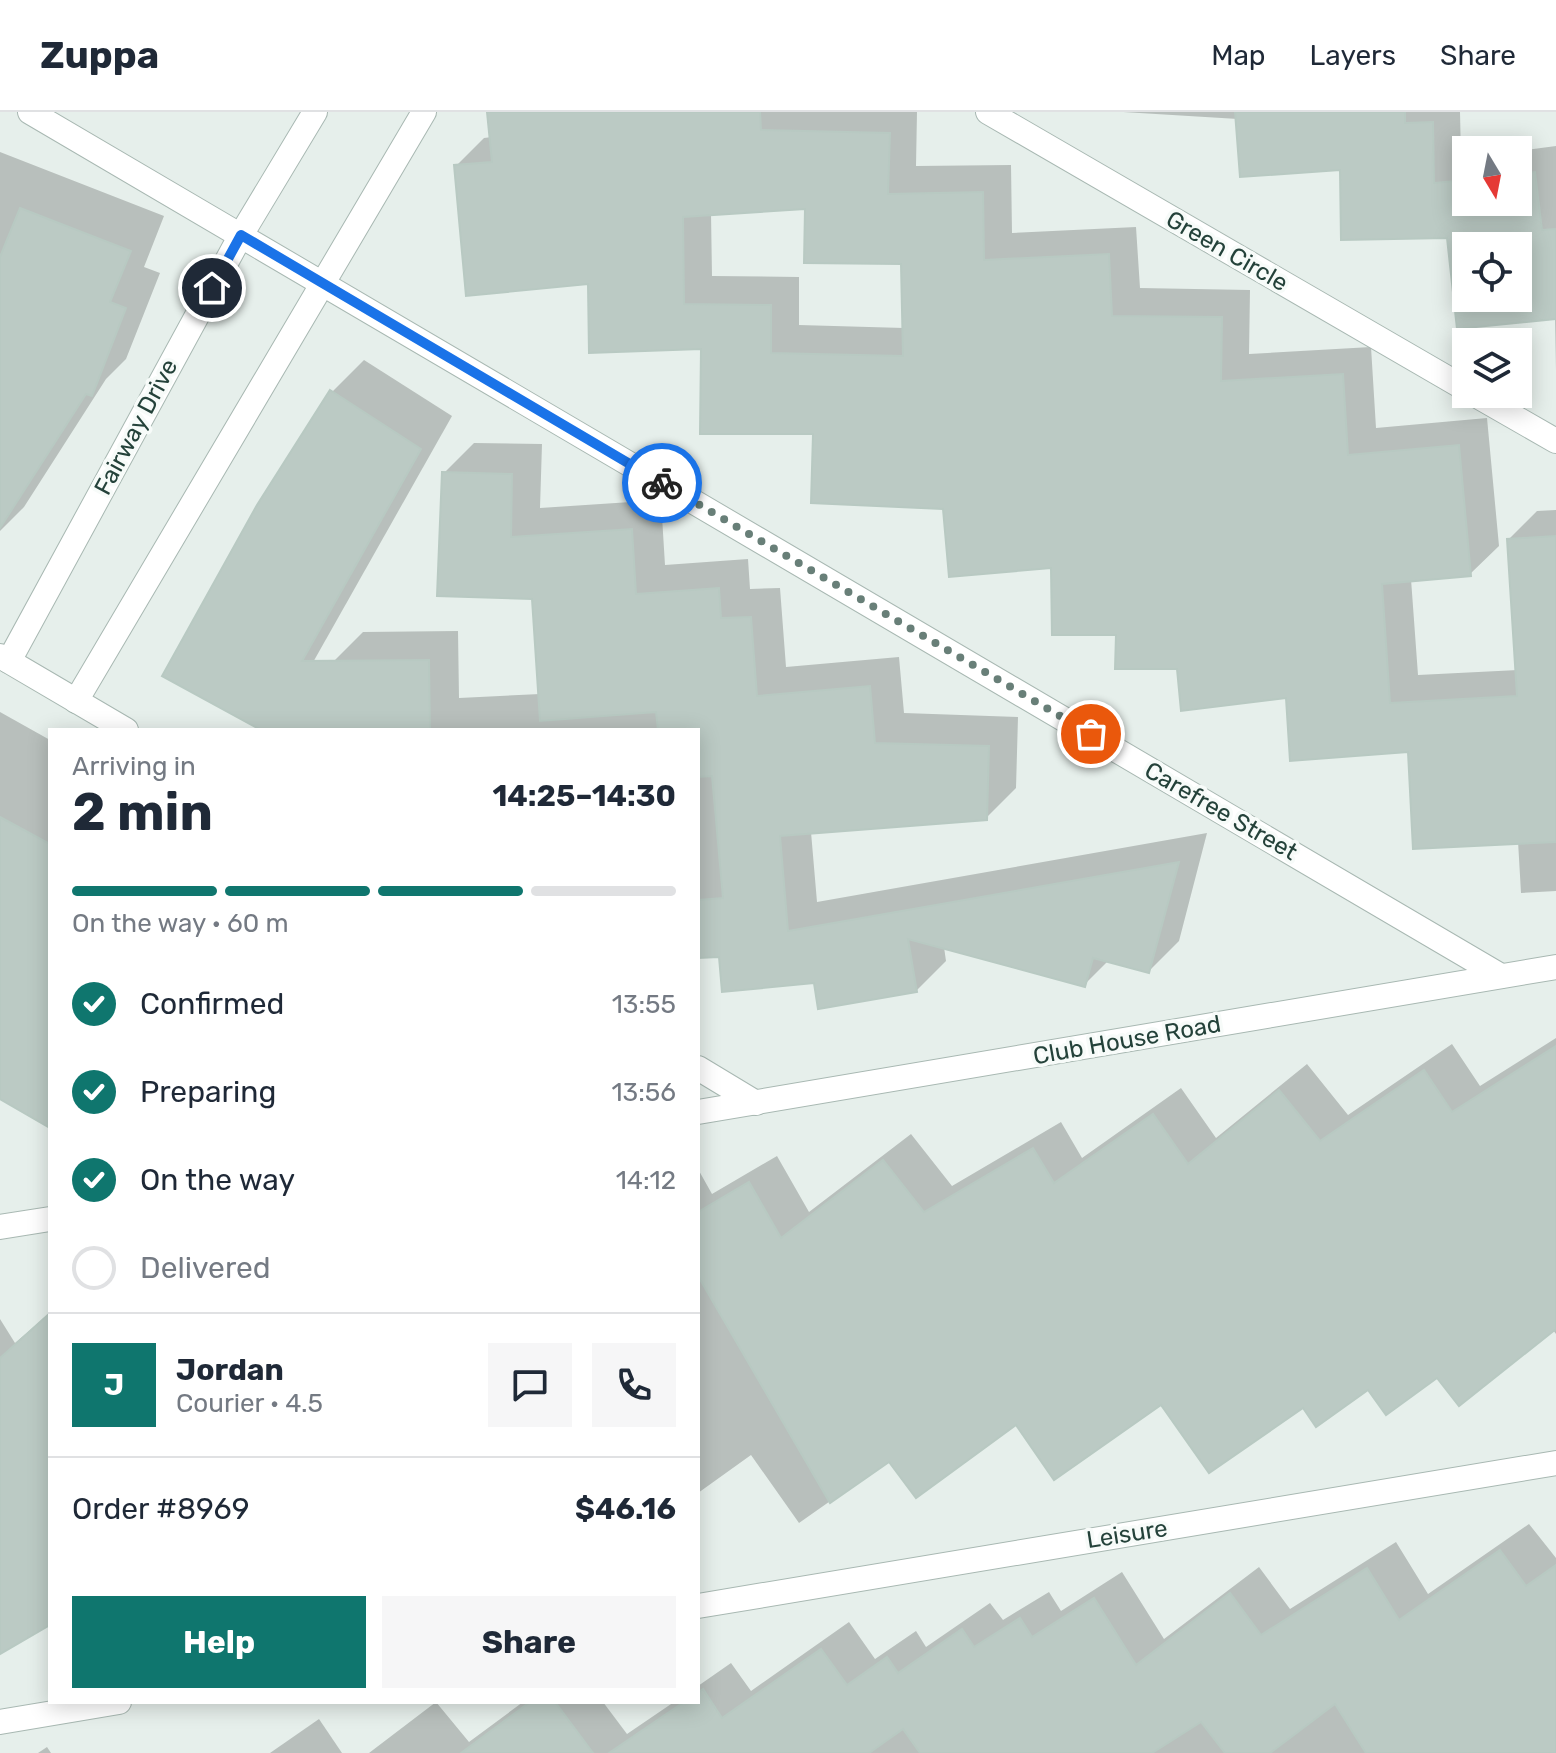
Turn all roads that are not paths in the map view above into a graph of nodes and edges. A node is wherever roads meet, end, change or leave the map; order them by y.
1 (30, 112) edge
2 (315, 112) edge
3 (424, 112) edge
4 (988, 112) edge
5 (241, 235) junction
6 (325, 284) junction
7 (1452, 381) edge
8 (1498, 408) edge
9 (1556, 441) edge
10 (5, 659) edge
11 (76, 701) junction
12 (123, 728) edge
13 (1556, 967) edge
14 (1501, 976) junction
15 (700, 1069) edge
16 (756, 1103) junction
17 (700, 1112) edge
18 (48, 1219) edge
19 (0, 1227) edge
20 (1556, 1463) edge
21 (700, 1606) edge
22 (107, 1704) edge
23 (0, 1722) edge

1 - 5 street, Carefree Street
2 - 5 street, Fairway Drive
3 - 6 street
4 - 7 street, Green Circle
5 - 6 street, Carefree Street
5 - 10 street, Fairway Drive
6 - 11 street
6 - 14 street, Carefree Street
8 - 9 street
10 - 11 street
11 - 12 street
13 - 14 street, Club House Road
14 - 16 street, Club House Road
15 - 16 street
16 - 17 street, Club House Road
18 - 19 street
20 - 21 street, Leisure
22 - 23 street

